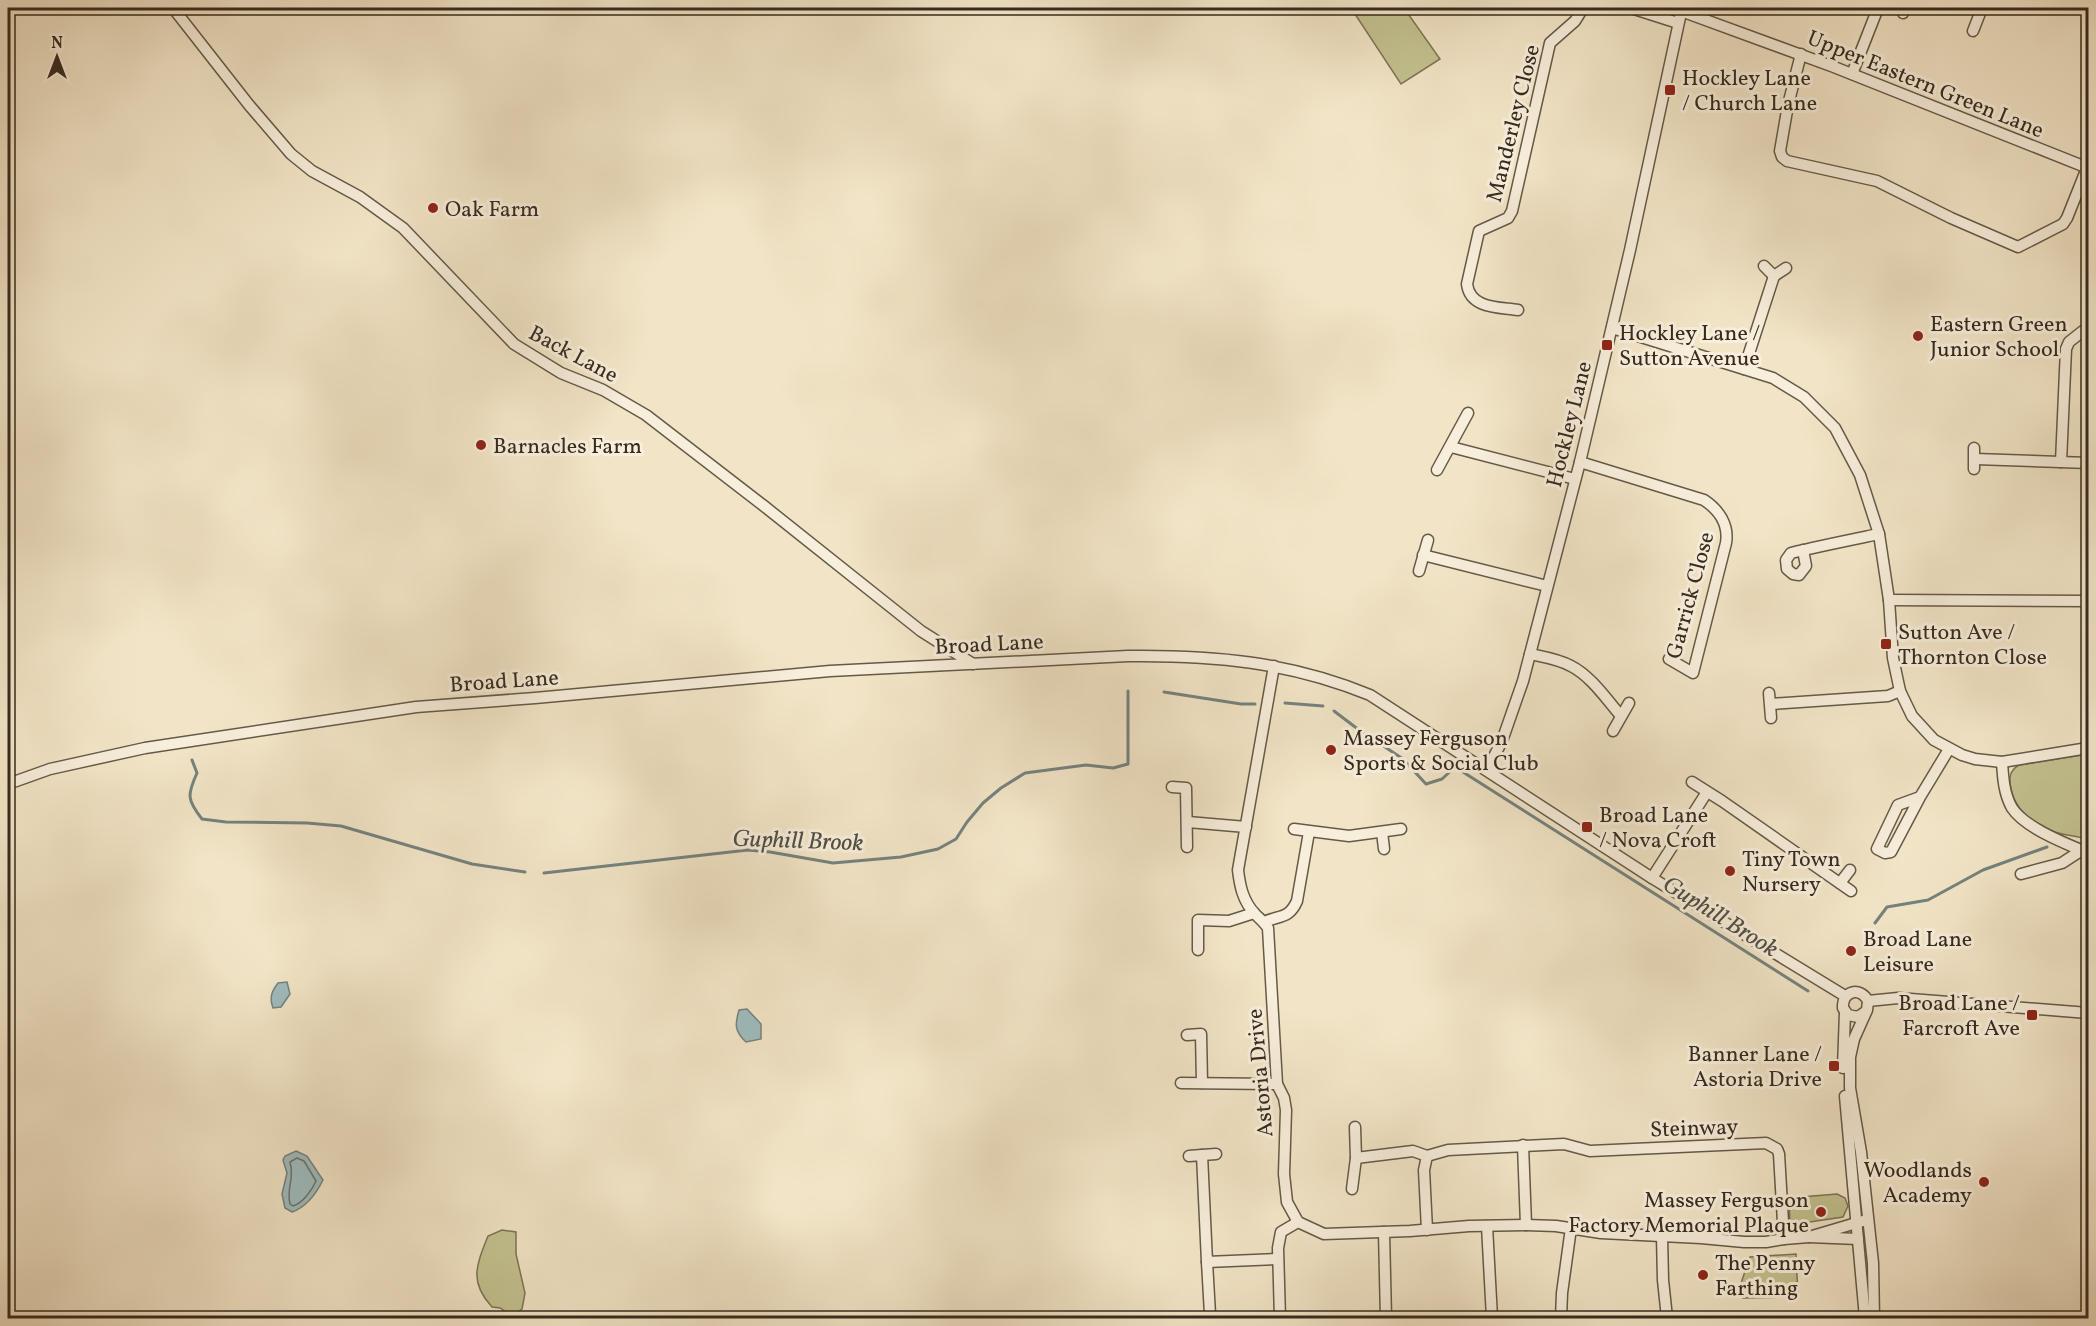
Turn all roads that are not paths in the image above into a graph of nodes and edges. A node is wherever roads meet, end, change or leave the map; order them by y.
1 (173, 8) edge
2 (1583, 8) edge
3 (1631, 8) edge
4 (1878, 8) edge
5 (1982, 8) edge
6 (1682, 9) edge
7 (1678, 23) junction
8 (1972, 32) dead end
9 (1801, 54) junction
10 (1852, 74) junction
11 (2088, 168) edge
12 (1764, 266) dead end
13 (1786, 268) dead end
14 (1774, 276) junction
15 (1518, 310) dead end
16 (2088, 327) edge
17 (1611, 328) junction
18 (1744, 369) junction
19 (1468, 413) dead end
20 (1451, 447) junction
21 (1974, 459) dead end
22 (1580, 462) junction
23 (2061, 462) junction
24 (2088, 464) edge
25 (1437, 470) dead end
26 (1575, 479) junction
27 (1879, 534) junction
28 (1428, 540) dead end
29 (1803, 550) dead end
30 (1424, 555) junction
31 (1419, 571) dead end
32 (1547, 585) junction
33 (1889, 600) junction
34 (2088, 601) edge
35 (1530, 654) junction
36 (1669, 659) dead end
37 (974, 664) junction
38 (1274, 666) junction
39 (1900, 691) junction
40 (1629, 703) dead end
41 (1621, 716) junction
42 (1771, 718) dead end
43 (1613, 731) dead end
44 (2088, 748) edge
45 (1949, 749) junction
46 (2002, 762) junction
47 (1487, 770) junction
48 (1692, 782) dead end
49 (8, 784) edge
50 (1172, 787) dead end
51 (1707, 792) junction
52 (1920, 797) junction
53 (1188, 822) junction
54 (1246, 827) junction
55 (1401, 828) dead end
56 (1294, 829) dead end
57 (1309, 832) junction
58 (1382, 832) junction
59 (1187, 847) dead end
60 (1384, 849) dead end
61 (2081, 850) edge
62 (1850, 870) dead end
63 (2021, 874) dead end
64 (1652, 878) junction
65 (1840, 883) junction
66 (1851, 891) dead end
67 (1198, 908) dead end
68 (1254, 913) junction
69 (1198, 920) junction
70 (1264, 922) junction
71 (1198, 950) dead end
72 (1845, 996) junction
73 (1866, 1006) junction
74 (1845, 1012) junction
75 (2088, 1013) edge
76 (1214, 1034) dead end
77 (1187, 1035) dead end
78 (1201, 1035) junction
79 (1180, 1083) dead end
80 (1202, 1083) junction
81 (1277, 1084) junction
82 (1355, 1127) dead end
83 (1523, 1145) junction
84 (1216, 1154) dead end
85 (1202, 1155) junction
86 (1189, 1156) dead end
87 (1427, 1156) junction
88 (1356, 1158) junction
89 (1352, 1189) dead end
90 (1862, 1221) junction
91 (1298, 1222) junction
92 (1526, 1225) junction
93 (1486, 1226) junction
94 (1571, 1228) junction
95 (1427, 1230) junction
96 (1384, 1232) junction
97 (1662, 1236) junction
98 (1809, 1237) junction
99 (1784, 1239) junction
100 (1858, 1239) junction
101 (1278, 1259) junction
102 (1207, 1262) junction
103 (1210, 1314) dead end
104 (1280, 1318) edge
105 (1386, 1318) edge
106 (1492, 1318) edge
107 (1561, 1318) edge
108 (1667, 1318) edge
109 (1864, 1318) edge
110 (1874, 1318) edge

1 - 37 street, Back Lane
2 - 15 street, Manderley Close
3 - 7 street
4 - 10 street
5 - 8 street
6 - 7 street, Hockley Lane
6 - 9 street, Upper Eastern Green Lane
7 - 17 street, Hockley Lane
9 - 10 street, Upper Eastern Green Lane
9 - 11 street
10 - 11 street, Upper Eastern Green Lane
12 - 14 street
13 - 14 street
14 - 18 street
16 - 23 street
17 - 18 street
17 - 22 street, Hockley Lane
18 - 27 street
19 - 20 street
20 - 25 street
20 - 26 street
21 - 23 street
22 - 26 street, Hockley Lane
22 - 36 street, Garrick Close
23 - 24 street
26 - 32 street, Hockley Lane
27 - 29 street
27 - 33 street
28 - 30 street
30 - 31 street
30 - 32 street
32 - 35 street, Hockley Lane
33 - 34 street
33 - 39 street
35 - 41 street
35 - 47 street, Hockley Lane
37 - 38 street, Broad Lane
37 - 49 street, Broad Lane
38 - 47 street, Broad Lane
38 - 54 street
39 - 42 street
39 - 45 street
40 - 41 street
41 - 43 street
44 - 46 street
45 - 46 street
45 - 52 street
46 - 61 street
47 - 64 street, Broad Lane
48 - 51 street
50 - 53 street
51 - 64 street
51 - 65 street
52 - 52 street
53 - 54 street
53 - 59 street
54 - 68 street
55 - 58 street
56 - 57 street
57 - 58 street
57 - 70 street
58 - 60 street
61 - 63 street
62 - 65 street
64 - 72 street, Broad Lane
65 - 66 street
67 - 69 street
68 - 69 street
68 - 70 street
69 - 71 street
70 - 81 street, Astoria Drive
72 - 73 street
72 - 74 street
73 - 74 street
73 - 75 street
73 - 90 street
74 - 90 street
76 - 78 street
77 - 78 street
78 - 80 street
79 - 80 street
80 - 81 street
81 - 91 street, Astoria Drive
82 - 88 street
83 - 87 street, Steinway
83 - 92 street
83 - 99 street, Steinway
84 - 85 street
85 - 86 street
85 - 102 street
87 - 88 street
87 - 95 street
88 - 89 street
90 - 98 street
90 - 100 street
90 - 110 street
91 - 96 street
91 - 101 street
92 - 93 street
92 - 94 street
93 - 95 street
93 - 106 street
94 - 97 street
94 - 107 street
95 - 96 street
96 - 105 street
97 - 99 street
97 - 108 street
98 - 99 street
98 - 100 street
100 - 109 street
101 - 102 street
101 - 104 street
102 - 103 street

